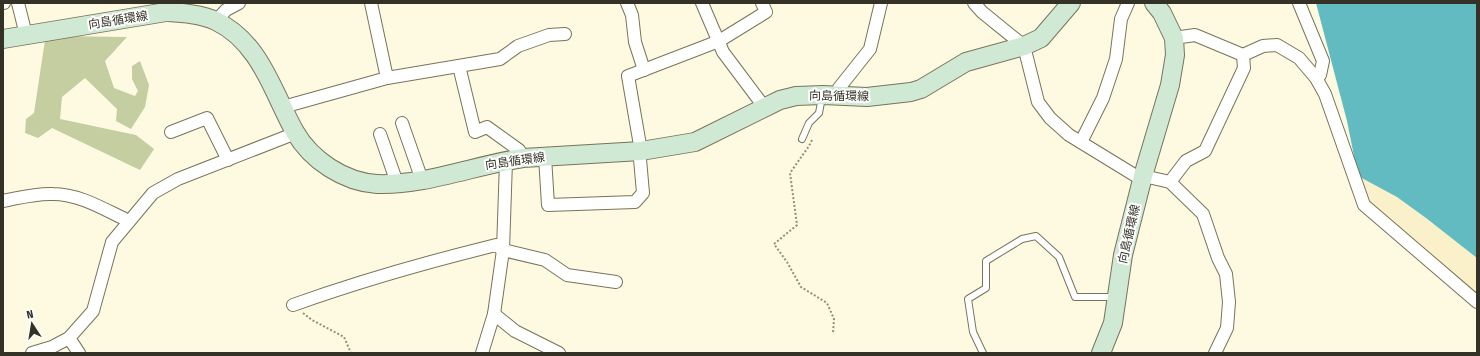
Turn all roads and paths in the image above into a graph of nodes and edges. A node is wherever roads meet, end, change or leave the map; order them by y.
1 (18, 3) edge
2 (239, 3) edge
3 (371, 3) edge
4 (627, 3) edge
5 (702, 3) edge
6 (762, 3) edge
7 (881, 3) edge
8 (974, 3) edge
9 (1071, 3) edge
10 (1128, 3) edge
11 (1154, 3) edge
12 (1299, 3) edge
13 (216, 21) junction
14 (565, 34) dead end
15 (26, 35) junction
16 (1174, 38) junction
17 (3, 39) edge
18 (719, 41) junction
19 (1024, 46) junction
20 (1243, 55) junction
21 (459, 66) junction
22 (644, 70) junction
23 (387, 78) junction
24 (1316, 78) junction
25 (830, 95) junction
26 (283, 107) junction
27 (765, 108) junction
28 (402, 123) dead end
29 (171, 132) dead end
30 (296, 134) junction
31 (380, 134) dead end
32 (802, 139) dead end
33 (812, 139) dead end
34 (1081, 142) junction
35 (641, 151) junction
36 (545, 156) junction
37 (514, 159) junction
38 (228, 160) junction
39 (1143, 176) junction
40 (422, 180) junction
41 (1170, 182) junction
42 (397, 183) junction
43 (3, 201) edge
44 (129, 221) junction
45 (502, 250) junction
46 (616, 282) dead end
47 (1117, 297) junction
48 (1477, 302) edge
49 (292, 304) joint
50 (494, 314) junction
51 (833, 333) dead end
52 (69, 338) junction
53 (32, 353) edge
54 (79, 353) edge
55 (351, 353) edge
56 (482, 353) edge
57 (559, 353) edge
58 (983, 353) edge
59 (1101, 353) edge
60 (1215, 353) edge

1 - 15 street
2 - 13 street
3 - 23 street
4 - 22 street
5 - 18 street
6 - 18 street
7 - 25 street
8 - 19 street
9 - 19 main road, 向島循環線
10 - 34 street
11 - 16 main road, 向島循環線
12 - 24 street
13 - 15 main road, 向島循環線
13 - 26 main road, 向島循環線
14 - 21 street
15 - 17 main road, 向島循環線
16 - 20 street
16 - 39 main road, 向島循環線
18 - 22 street
18 - 27 street
19 - 25 main road, 向島循環線
19 - 34 street
20 - 24 street
20 - 41 street
21 - 23 street
21 - 37 street
22 - 35 street
23 - 26 street
24 - 48 street
25 - 27 main road, 向島循環線
25 - 32 lane
26 - 30 main road, 向島循環線
27 - 35 main road, 向島循環線
28 - 40 street
29 - 38 street
30 - 38 street
30 - 42 main road, 向島循環線
31 - 42 street
33 - 51 path
34 - 39 street
35 - 36 main road, 向島循環線
35 - 36 street
36 - 37 main road, 向島循環線
37 - 40 main road, 向島循環線
37 - 45 street
38 - 44 street
39 - 41 street
39 - 47 main road, 向島循環線
40 - 42 main road, 向島循環線
41 - 60 street
43 - 44 street
44 - 52 street
45 - 46 street
45 - 49 street
45 - 50 street
47 - 58 lane
47 - 59 main road, 向島循環線
49 - 55 path
50 - 56 street
50 - 57 street
52 - 53 street
52 - 54 street

